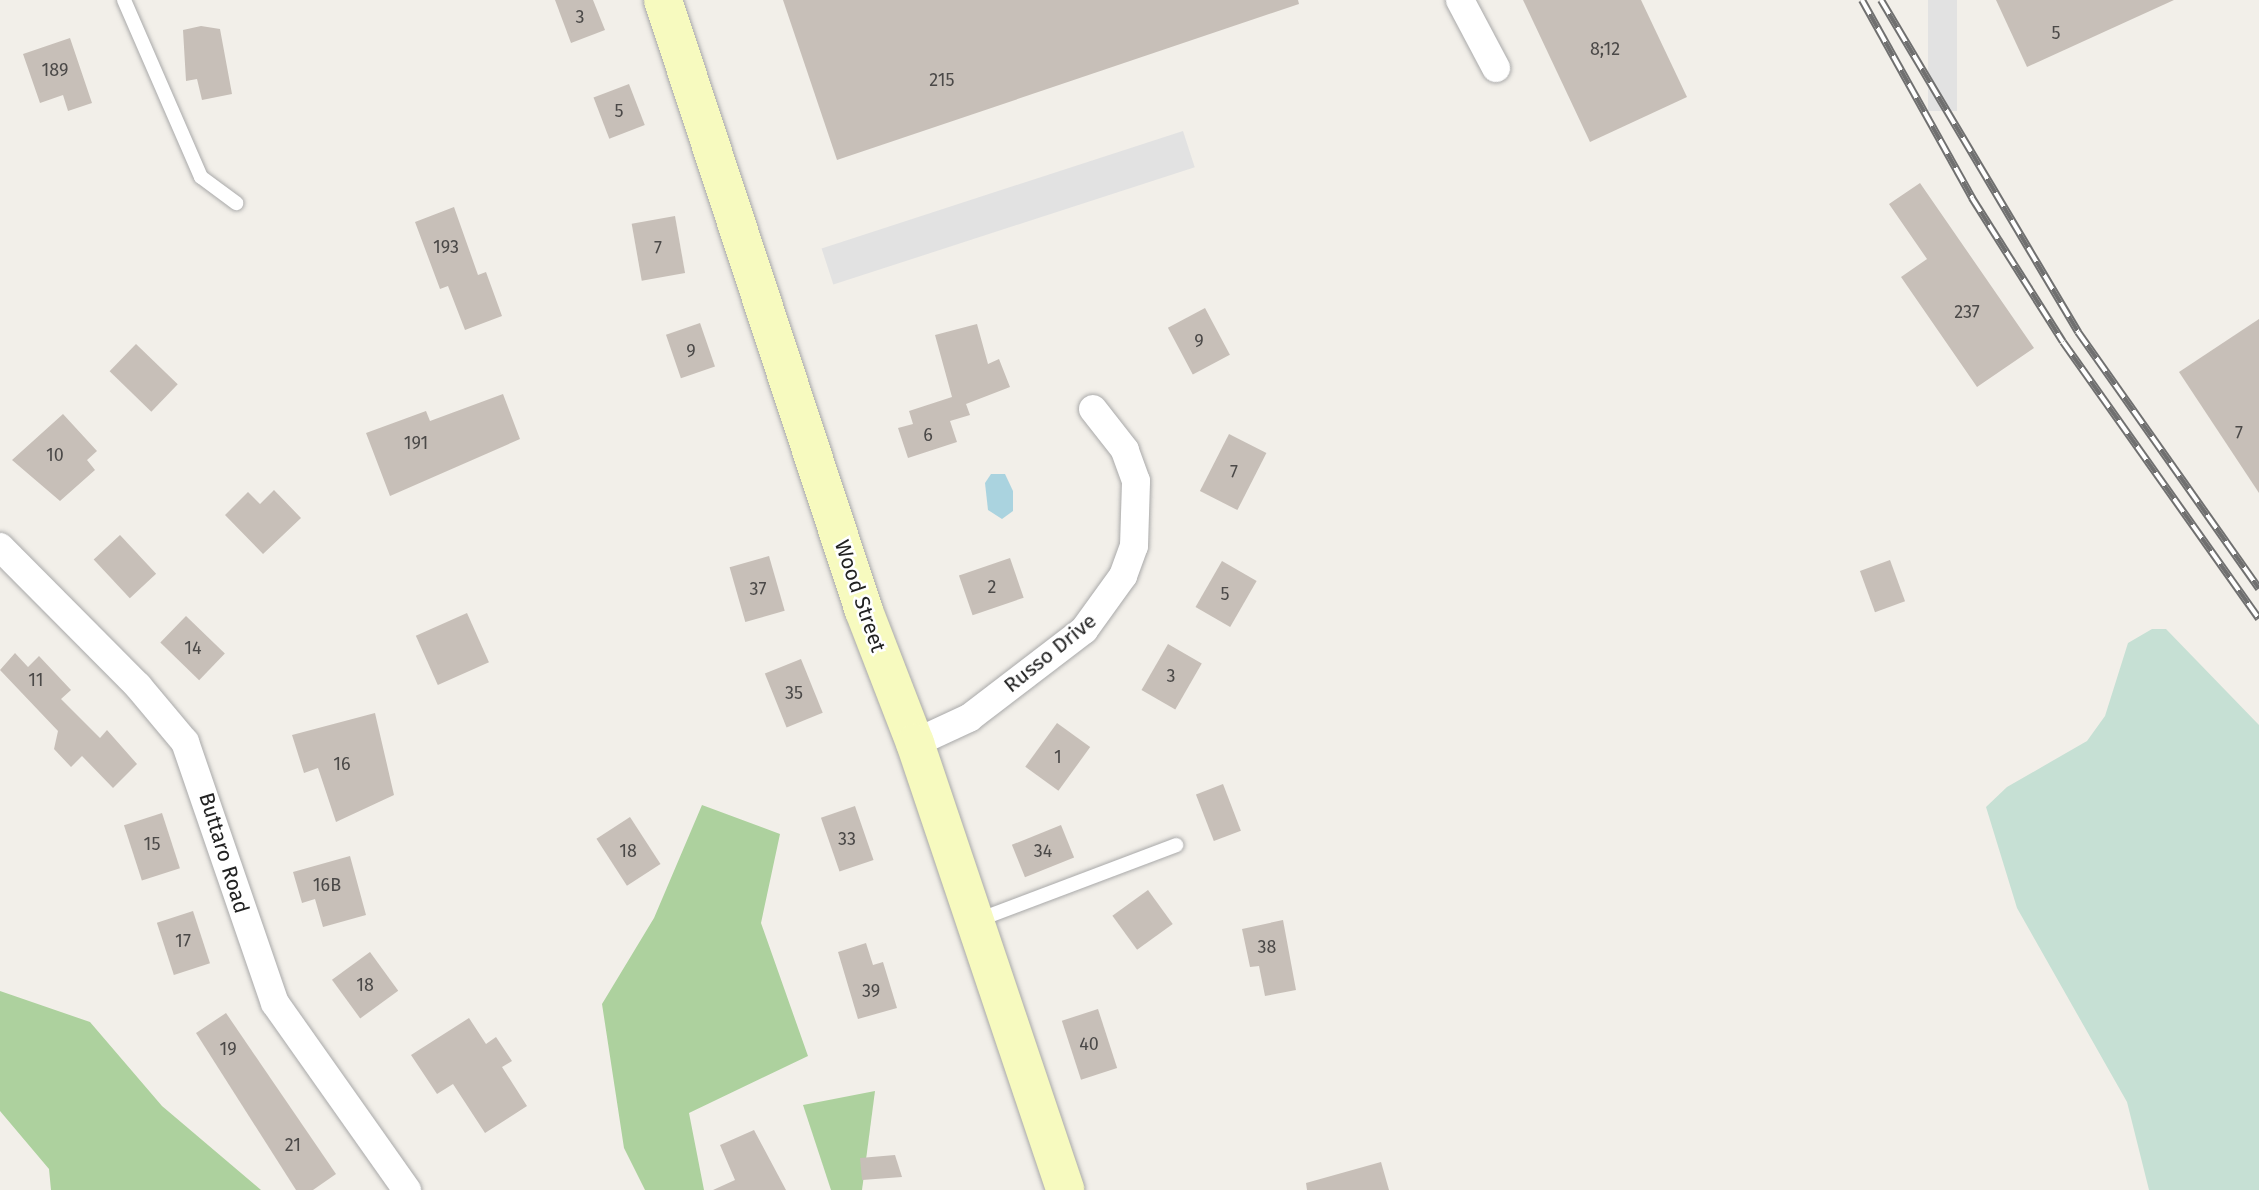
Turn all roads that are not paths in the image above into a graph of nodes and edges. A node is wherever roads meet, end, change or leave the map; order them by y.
1 (124, 0) edge
2 (663, 0) edge
3 (1460, 0) edge
4 (1496, 68) dead end
5 (236, 203) dead end
6 (1093, 409) dead end
7 (0, 547) edge
8 (915, 743) junction
9 (1176, 845) dead end
10 (973, 922) junction
11 (407, 1190) edge
12 (1065, 1190) edge

1 - 5 lane
2 - 8 street, Wood Street
3 - 4 street
6 - 8 street, Russo Drive
7 - 11 street, Buttaro Road
8 - 10 street, Wood Street
9 - 10 lane
10 - 12 street, Wood Street

